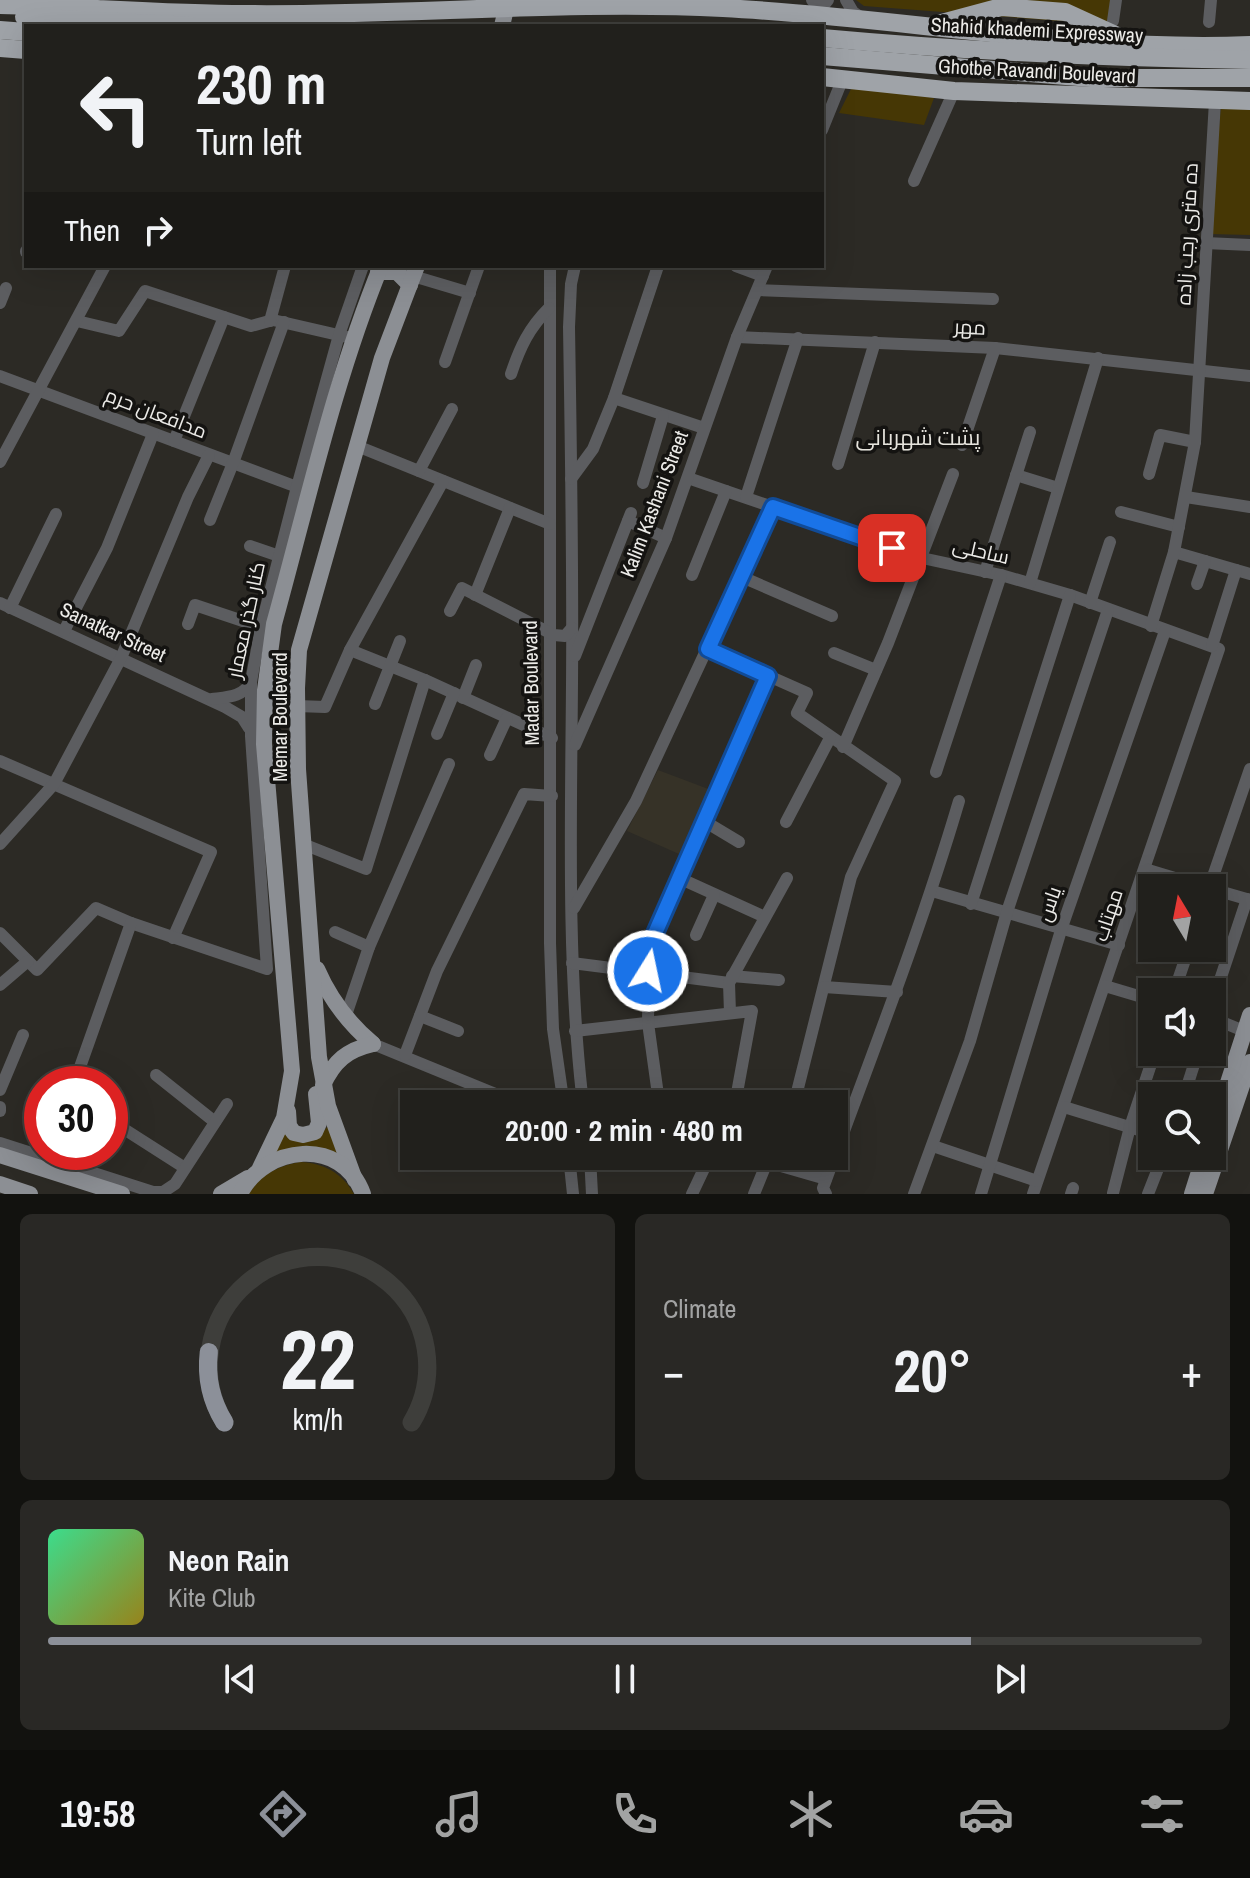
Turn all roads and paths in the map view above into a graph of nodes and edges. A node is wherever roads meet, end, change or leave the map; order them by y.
1 (812, 0) edge
2 (846, 0) edge
3 (1116, 0) edge
4 (1211, 0) edge
5 (827, 2) edge
6 (82, 4) edge
7 (559, 4) edge
8 (0, 5) edge
9 (439, 5) edge
10 (247, 7) edge
11 (616, 7) junction
12 (797, 13) junction
13 (505, 14) edge
14 (0, 15) edge
15 (471, 15) edge
16 (591, 21) edge
17 (866, 21) junction
18 (1209, 22) dead end
19 (1104, 23) junction
20 (157, 24) edge
21 (341, 24) edge
22 (818, 24) edge
23 (824, 27) edge
24 (925, 27) junction
25 (0, 30) edge
26 (24, 32) edge
27 (824, 38) edge
28 (1133, 44) junction
29 (1250, 45) edge
30 (0, 48) edge
31 (24, 50) edge
32 (824, 56) edge
33 (1075, 56) junction
34 (1250, 60) edge
35 (824, 65) edge
36 (824, 77) edge
37 (843, 78) junction
38 (1091, 78) junction
39 (1250, 78) edge
40 (954, 91) junction
41 (1215, 101) junction
42 (1250, 101) edge
43 (824, 125) edge
44 (914, 181) dead end
45 (1205, 243) junction
46 (1250, 245) edge
47 (104, 268) edge
48 (285, 268) edge
49 (374, 268) edge
50 (478, 268) edge
51 (550, 268) edge
52 (575, 268) edge
53 (657, 268) edge
54 (765, 271) edge
55 (414, 276) edge
56 (6, 288) dead end
57 (758, 290) junction
58 (470, 293) junction
59 (993, 299) dead end
60 (0, 303) edge
61 (549, 308) junction
62 (224, 317) junction
63 (77, 321) junction
64 (277, 322) junction
65 (346, 337) junction
66 (737, 337) junction
67 (798, 338) junction
68 (875, 342) junction
69 (995, 348) junction
70 (1098, 358) junction
71 (445, 362) dead end
72 (1200, 370) junction
73 (511, 374) dead end
74 (0, 376) edge
75 (1250, 376) edge
76 (39, 390) junction
77 (614, 398) junction
78 (452, 409) dead end
79 (663, 416) junction
80 (704, 428) junction
81 (1030, 432) dead end
82 (153, 434) junction
83 (174, 441) junction
84 (1195, 442) junction
85 (962, 445) dead end
86 (357, 446) junction
87 (209, 455) junction
88 (0, 462) edge
89 (233, 463) junction
90 (838, 464) dead end
91 (419, 471) junction
92 (953, 474) dead end
93 (1149, 474) dead end
94 (1016, 475) junction
95 (688, 478) junction
96 (571, 479) junction
97 (443, 481) junction
98 (643, 483) dead end
99 (297, 487) junction
100 (1058, 488) junction
101 (726, 491) junction
102 (746, 497) junction
103 (1186, 497) junction
104 (773, 507) junction
105 (1250, 507) edge
106 (510, 508) junction
107 (1121, 512) dead end
108 (56, 514) dead end
109 (210, 520) dead end
110 (550, 524) junction
111 (1179, 527) junction
112 (666, 538) junction
113 (1110, 542) dead end
114 (250, 546) dead end
115 (1174, 552) junction
116 (922, 558) junction
117 (286, 559) junction
118 (1205, 561) junction
119 (1236, 570) junction
120 (985, 572) junction
121 (1250, 574) edge
122 (692, 575) dead end
123 (1001, 575) junction
124 (742, 577) junction
125 (1030, 583) junction
126 (1197, 584) dead end
127 (475, 595) junction
128 (1070, 595) junction
129 (1090, 603) junction
130 (5, 606) edge
131 (1108, 610) junction
132 (450, 611) dead end
133 (832, 616) dead end
134 (188, 624) dead end
135 (1151, 626) junction
136 (261, 627) junction
137 (572, 628) junction
138 (64, 631) junction
139 (550, 631) junction
140 (1165, 631) junction
141 (400, 641) dead end
142 (1215, 647) junction
143 (708, 649) junction
144 (350, 650) junction
145 (834, 653) dead end
146 (121, 658) junction
147 (549, 659) junction
148 (572, 659) junction
149 (476, 665) dead end
150 (390, 666) junction
151 (876, 670) junction
152 (768, 676) junction
153 (425, 680) junction
154 (251, 682) junction
155 (458, 696) junction
156 (209, 699) junction
157 (375, 704) dead end
158 (297, 706) junction
159 (507, 718) junction
160 (437, 734) dead end
161 (251, 736) junction
162 (552, 738) junction
163 (830, 738) junction
164 (843, 747) junction
165 (572, 752) junction
166 (490, 755) dead end
167 (0, 761) edge
168 (449, 764) dead end
169 (1250, 769) edge
170 (936, 772) dead end
171 (54, 784) junction
172 (552, 796) junction
173 (959, 801) dead end
174 (704, 821) junction
175 (786, 822) dead end
176 (739, 842) dead end
177 (0, 844) edge
178 (303, 844) junction
179 (1145, 869) junction
180 (1162, 874) edge
181 (1215, 874) edge
182 (679, 878) junction
183 (787, 878) dead end
184 (932, 891) junction
185 (1226, 893) edge
186 (714, 895) junction
187 (1248, 900) edge
188 (971, 904) junction
189 (572, 911) junction
190 (1007, 912) junction
191 (765, 917) junction
192 (131, 923) junction
193 (1062, 927) junction
194 (335, 932) dead end
195 (0, 933) edge
196 (696, 935) dead end
197 (173, 938) junction
198 (1119, 945) junction
199 (369, 947) junction
200 (313, 958) junction
201 (28, 961) junction
202 (572, 963) junction
203 (267, 969) junction
204 (648, 971) junction
205 (284, 975) junction
206 (1221, 978) edge
207 (730, 980) junction
208 (779, 980) dead end
209 (0, 985) edge
210 (1105, 986) junction
211 (824, 987) junction
212 (897, 992) junction
213 (1138, 996) edge
214 (730, 1013) junction
215 (420, 1016) junction
216 (345, 1018) junction
217 (1226, 1020) edge
218 (648, 1023) junction
219 (1247, 1023) edge
220 (458, 1031) dead end
221 (575, 1031) junction
222 (23, 1035) dead end
223 (373, 1044) junction
224 (405, 1055) junction
225 (319, 1057) junction
226 (1250, 1062) edge
227 (80, 1066) edge
228 (1150, 1066) edge
229 (156, 1075) dead end
230 (323, 1085) junction
231 (1226, 1088) edge
232 (0, 1090) edge
233 (488, 1090) edge
234 (560, 1090) edge
235 (585, 1090) edge
236 (657, 1090) edge
237 (738, 1090) edge
238 (798, 1090) edge
239 (227, 1104) dead end
240 (287, 1106) junction
241 (1064, 1107) junction
242 (848, 1112) edge
243 (215, 1122) junction
244 (1130, 1127) junction
245 (1138, 1130) edge
246 (128, 1132) edge
247 (0, 1143) edge
248 (933, 1146) junction
249 (24, 1149) edge
250 (0, 1155) edge
251 (990, 1165) junction
252 (185, 1168) junction
253 (86, 1170) edge
254 (570, 1170) edge
255 (591, 1170) edge
256 (703, 1170) edge
257 (1157, 1170) edge
258 (1200, 1170) edge
259 (256, 1172) junction
260 (0, 1184) edge
261 (175, 1184) junction
262 (359, 1187) edge
263 (1035, 1188) edge
264 (824, 1189) edge
265 (159, 1193) edge
266 (1113, 1193) edge
267 (30, 1194) edge
268 (122, 1194) edge
269 (185, 1194) edge
270 (221, 1194) edge
271 (240, 1194) edge
272 (573, 1194) edge
273 (592, 1194) edge
274 (692, 1194) edge
275 (754, 1194) edge
276 (914, 1194) edge
277 (981, 1194) edge
278 (1148, 1194) edge
279 (1192, 1194) edge
280 (1205, 1194) edge

1 - 5 street
2 - 17 street
3 - 19 street
4 - 18 street
6 - 8 highway, Ghotbe Ravandi Boulevard
6 - 10 highway, Ghotbe Ravandi Boulevard
7 - 11 highway, Ghotbe Ravandi Boulevard
7 - 13 highway, Ghotbe Ravandi Boulevard
9 - 10 highway, Ghotbe Ravandi Boulevard
9 - 15 highway, Ghotbe Ravandi Boulevard
10 - 21 highway
11 - 12 highway, Ghotbe Ravandi Boulevard
11 - 16 highway
12 - 17 highway, Ghotbe Ravandi Boulevard
12 - 22 highway
13 - 15 highway, Ghotbe Ravandi Boulevard
14 - 20 highway
17 - 24 highway, Ghotbe Ravandi Boulevard
19 - 24 highway
19 - 28 highway
23 - 33 highway
24 - 28 highway, Ghotbe Ravandi Boulevard
25 - 26 highway
27 - 33 highway, Shahid khademi Expressway
28 - 29 highway, Ghotbe Ravandi Boulevard
30 - 31 highway
32 - 38 highway, Shahid khademi Expressway
33 - 34 highway, Shahid khademi Expressway
35 - 38 highway
36 - 37 highway, Ghotbe Ravandi Boulevard
37 - 40 highway, Ghotbe Ravandi Boulevard
37 - 43 street
38 - 39 highway, Shahid khademi Expressway
40 - 41 highway, Ghotbe Ravandi Boulevard
40 - 44 street
41 - 42 highway, Ghotbe Ravandi Boulevard
41 - 45 street, ده متری رجب زاده
45 - 46 street
45 - 72 street, ده متری رجب زاده
47 - 63 street
48 - 64 street
49 - 55 main road
49 - 65 main road, Memar Boulevard
50 - 58 street
51 - 61 street, Madar Boulevard
52 - 96 street, Madar Boulevard
53 - 77 street
54 - 57 street, Kalim Kashani Street
55 - 58 street
55 - 86 main road, Memar Boulevard
56 - 60 street
57 - 59 street
57 - 66 street, Kalim Kashani Street
58 - 71 street
61 - 73 street
61 - 110 street, Madar Boulevard
62 - 63 street
62 - 64 street
62 - 83 street
63 - 76 street
64 - 65 street
64 - 89 street
65 - 99 street, کنار گذر معمار
65 - 117 main road, Memar Boulevard
66 - 67 street, مهر
66 - 80 street, Kalim Kashani Street
67 - 68 street, مهر
67 - 102 street
68 - 69 street, مهر
68 - 90 street
69 - 70 street, مهر
69 - 85 street
70 - 72 street, مهر
70 - 100 street
72 - 75 street, مهر
72 - 84 street, ده متری رجب زاده
74 - 76 street, مدافعان حرم
76 - 82 street, مدافعان حرم
76 - 88 street
77 - 79 street
77 - 96 street
78 - 91 street
79 - 80 street
79 - 98 street
80 - 95 street, Kalim Kashani Street
81 - 94 street
82 - 83 street, مدافعان حرم
82 - 138 street
83 - 87 street, مدافعان حرم
84 - 93 street
84 - 103 street, ده متری رجب زاده
86 - 91 street
86 - 158 main road, Memar Boulevard
87 - 89 street, مدافعان حرم
87 - 146 street
89 - 99 street, مدافعان حرم
89 - 109 street
91 - 97 street
92 - 116 street
94 - 100 street
94 - 120 street
95 - 101 street, ساحلی
95 - 112 street, Kalim Kashani Street
96 - 137 street, Madar Boulevard
97 - 106 street
97 - 144 street
99 - 117 street, کنار گذر معمار
100 - 125 street
101 - 102 street, ساحلی
101 - 122 street
102 - 104 street, ساحلی
103 - 105 street
103 - 111 street, ده متری رجب زاده
104 - 116 street, ساحلی
104 - 124 street
106 - 110 street
106 - 127 street
107 - 111 street
108 - 130 street
110 - 139 street, Madar Boulevard
111 - 115 street, ده متری رجب زاده
112 - 148 street
112 - 165 street, Kalim Kashani Street
113 - 129 street
114 - 117 street
115 - 118 street
115 - 135 street, ده متری رجب زاده
116 - 120 street, ساحلی
116 - 151 street
117 - 136 street, کنار گذر معمار
117 - 205 main road, Memar Boulevard
118 - 119 street
118 - 126 street
119 - 121 street
119 - 142 street, مهتاب
120 - 123 street, ساحلی
123 - 125 street, ساحلی
123 - 170 street
124 - 133 street
124 - 143 street
125 - 128 street, ساحلی
127 - 132 street
127 - 139 street
128 - 129 street, ساحلی
128 - 188 street
129 - 131 street, ساحلی
130 - 138 street, Sanatkar Street
131 - 135 street, ساحلی
131 - 190 street
134 - 136 street
135 - 140 street, ساحلی
136 - 154 street, کنار گذر معمار
137 - 139 street
137 - 148 street, Madar Boulevard
138 - 146 street, Sanatkar Street
139 - 147 street, Madar Boulevard
140 - 142 street, ساحلی
140 - 193 street, یاس
141 - 150 street
142 - 179 street, مهتاب
143 - 152 street
143 - 189 street
144 - 150 street
144 - 158 street
145 - 151 street
146 - 156 street, Sanatkar Street
146 - 171 street
147 - 148 street
147 - 162 street, Madar Boulevard
148 - 165 street, Madar Boulevard
149 - 155 street
150 - 153 street
150 - 157 street
151 - 164 street
152 - 163 street
152 - 174 street
153 - 155 street
153 - 178 street
154 - 156 street
154 - 161 street, کنار گذر معمار
155 - 159 street
155 - 160 street
156 - 161 street, Sanatkar Street
158 - 178 main road, Memar Boulevard
159 - 162 street
159 - 166 street
161 - 203 street, کنار گذر معمار
162 - 172 street, Madar Boulevard
163 - 164 street
163 - 175 street
164 - 211 street
165 - 189 street, Madar Boulevard
167 - 171 street
168 - 199 street
169 - 181 street
171 - 177 street
171 - 197 street
172 - 215 street
172 - 234 street, Madar Boulevard
173 - 184 street
174 - 176 street
174 - 182 street
178 - 200 main road, Memar Boulevard
179 - 180 street
179 - 198 street, مهتاب
182 - 186 street
182 - 204 street
183 - 191 street
184 - 188 street
184 - 212 street
185 - 187 street
186 - 191 street
186 - 196 street
187 - 206 street
188 - 190 street
189 - 202 street, Madar Boulevard
190 - 193 street
190 - 248 street
191 - 207 street
192 - 197 street
192 - 201 street
192 - 227 street
193 - 198 street
193 - 251 street, یاس
194 - 199 street
195 - 201 street
197 - 203 street
198 - 210 street, مهتاب
199 - 216 street
200 - 216 main road
200 - 225 main road, Memar Boulevard
201 - 209 street
202 - 204 street
202 - 221 street, Madar Boulevard
203 - 205 main road
204 - 207 street
204 - 218 street
205 - 240 main road, Memar Boulevard
207 - 208 street
207 - 214 street
210 - 213 street
210 - 241 street, مهتاب
211 - 212 street
211 - 238 street
212 - 242 street
214 - 218 street
214 - 237 street
215 - 220 street
215 - 224 street
216 - 223 main road
217 - 219 street
218 - 221 street
218 - 236 street
219 - 231 main road
221 - 235 street, Madar Boulevard
222 - 232 street
223 - 224 street
223 - 230 main road
224 - 233 street
225 - 230 main road, Memar Boulevard
225 - 240 main road
226 - 280 main road
228 - 244 street
229 - 243 street
230 - 262 main road, Memar Boulevard
239 - 243 street
240 - 259 main road, Memar Boulevard
241 - 244 street
241 - 263 street, مهتاب
243 - 252 street
244 - 245 street
244 - 266 street
246 - 252 street
247 - 249 street
248 - 251 street
248 - 276 street
250 - 268 main road
251 - 263 street
251 - 277 street, یاس
252 - 261 street
253 - 265 street
254 - 272 street
255 - 273 street
256 - 274 street
257 - 278 street
258 - 279 main road
259 - 262 main road
259 - 270 main road
259 - 271 main road, Memar Boulevard
260 - 267 main road
261 - 265 street
261 - 269 street
264 - 275 street

